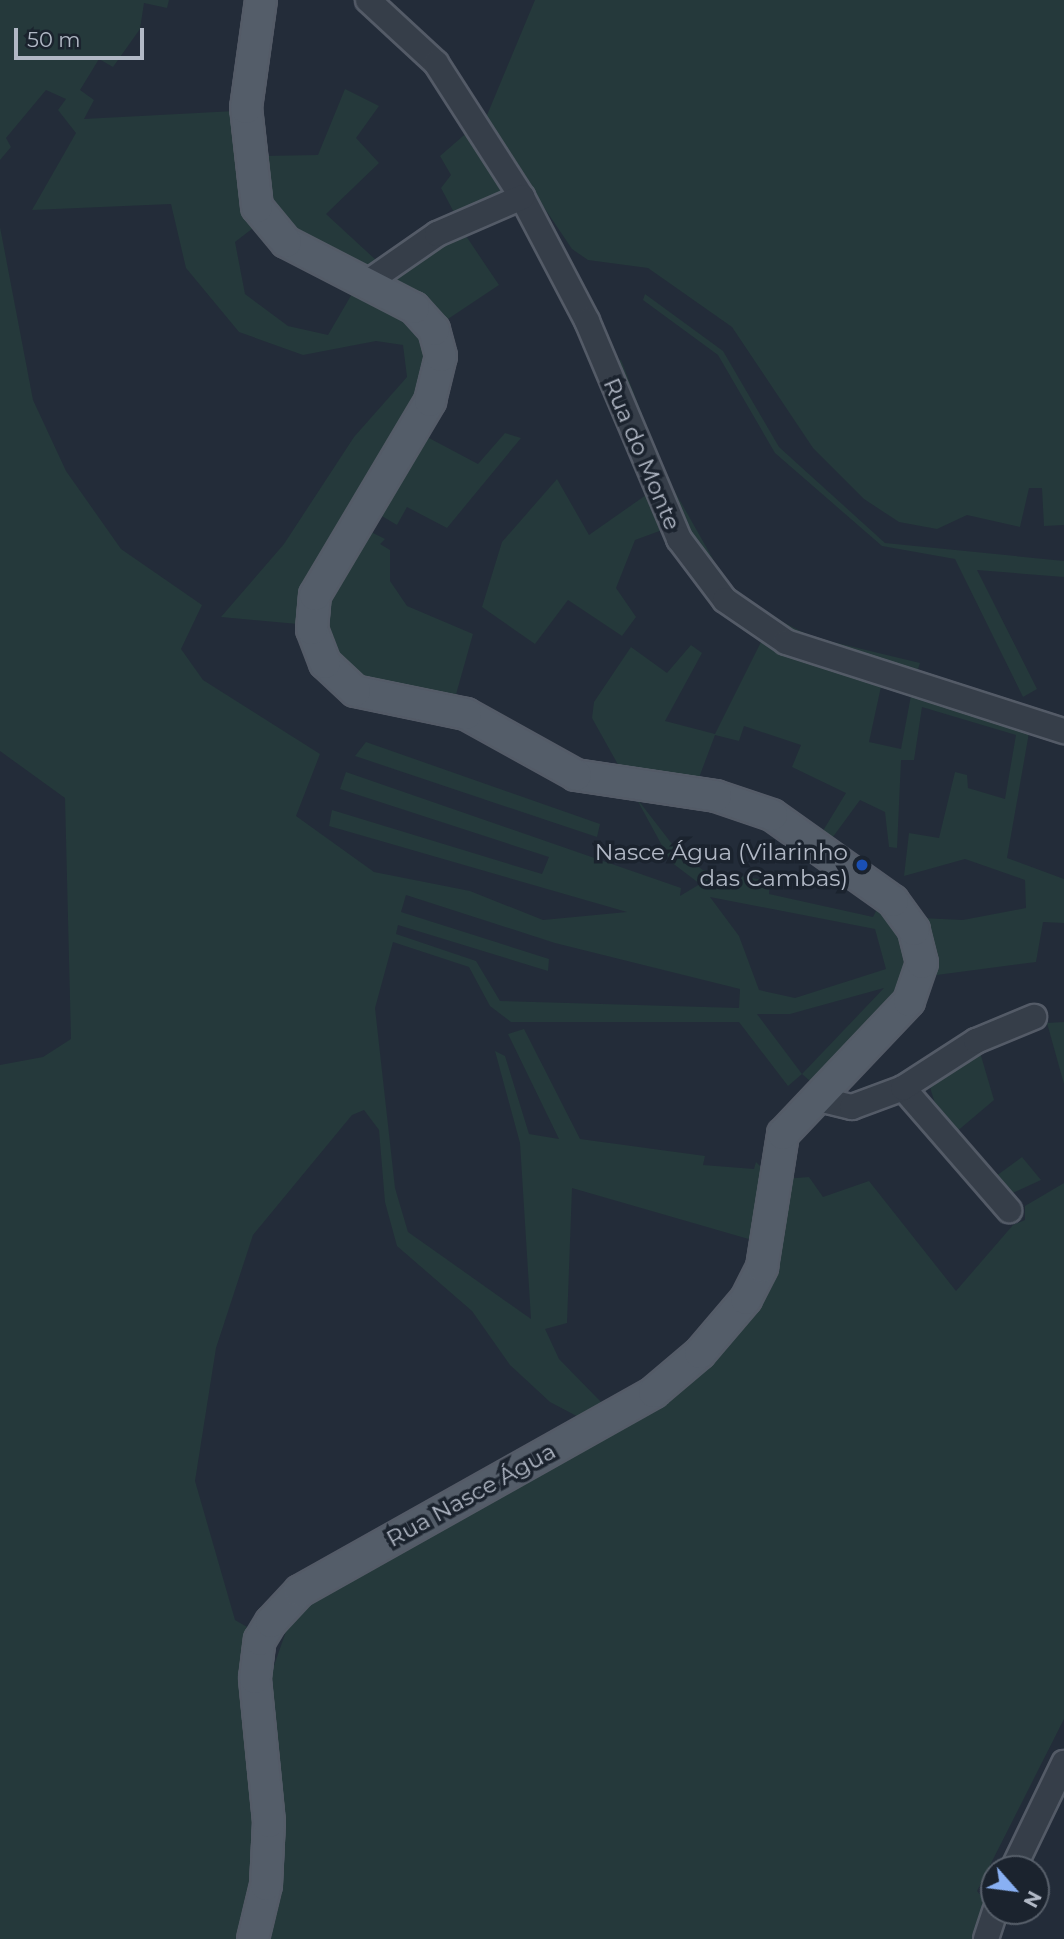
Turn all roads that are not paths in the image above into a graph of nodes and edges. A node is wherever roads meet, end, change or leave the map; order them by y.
1 (261, 0) edge
2 (368, 0) edge
3 (522, 197) junction
4 (368, 282) junction
5 (1064, 731) edge
6 (1034, 1017) dead end
7 (903, 1088) junction
8 (814, 1098) junction
9 (1009, 1210) dead end
10 (1064, 1763) edge
11 (1020, 1855) edge
12 (253, 1939) edge

1 - 4 main road, Rua Nasce Água
2 - 3 street, Rua do Monte
3 - 4 street
3 - 5 street, Rua do Monte
4 - 8 main road, Rua Nasce Água
6 - 7 street
7 - 8 street
7 - 9 street
8 - 12 main road, Rua Nasce Água
10 - 11 street

